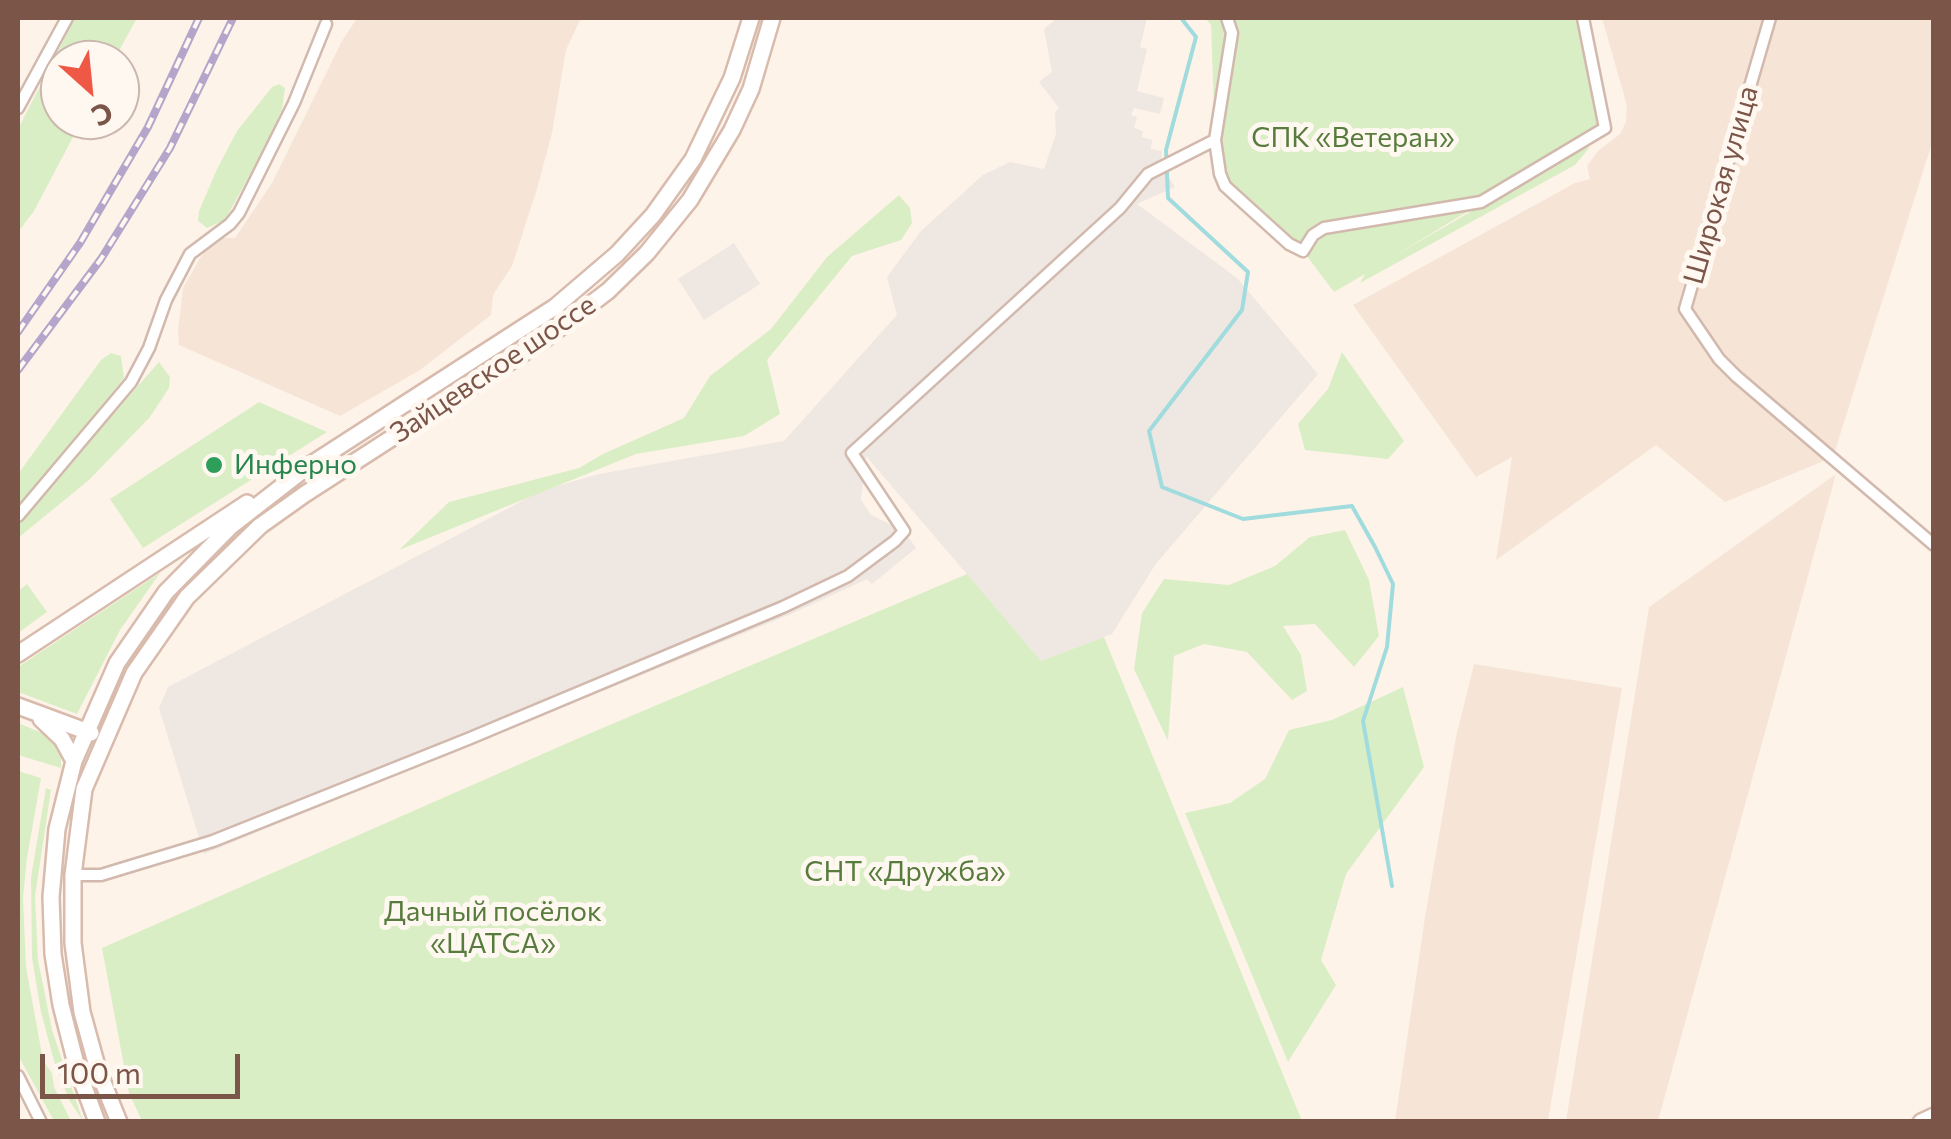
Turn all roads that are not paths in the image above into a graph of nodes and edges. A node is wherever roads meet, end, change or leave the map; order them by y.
1 (67, 18) edge
2 (751, 18) edge
3 (772, 18) edge
4 (1226, 18) edge
5 (1584, 18) edge
6 (1770, 18) edge
7 (326, 24) dead end
8 (18, 108) edge
9 (1215, 140) junction
10 (306, 467) junction
11 (18, 516) edge
12 (1934, 545) edge
13 (18, 654) edge
14 (24, 708) edge
15 (112, 722) junction
16 (84, 733) junction
17 (74, 761) junction
18 (88, 779) junction
19 (73, 875) junction
20 (18, 1076) edge
21 (1934, 1116) edge
22 (40, 1122) edge
23 (97, 1122) edge
24 (119, 1122) edge
25 (1920, 1122) edge

1 - 8 street
2 - 10 main road, Зайцевское шоссе
3 - 15 main road, Зайцевское шоссе
4 - 9 street
5 - 9 street
6 - 12 street, Широкая улица
7 - 11 street
9 - 19 street
10 - 13 main road
10 - 16 main road, Зайцевское шоссе
14 - 16 main road
14 - 17 main road
15 - 16 main road
15 - 18 main road, Зайцевское шоссе
16 - 17 main road, Зайцевское шоссе
16 - 18 main road
17 - 23 main road, Зайцевское шоссе
18 - 19 main road, Зайцевское шоссе
19 - 24 main road, Зайцевское шоссе
20 - 22 street
21 - 25 main road

